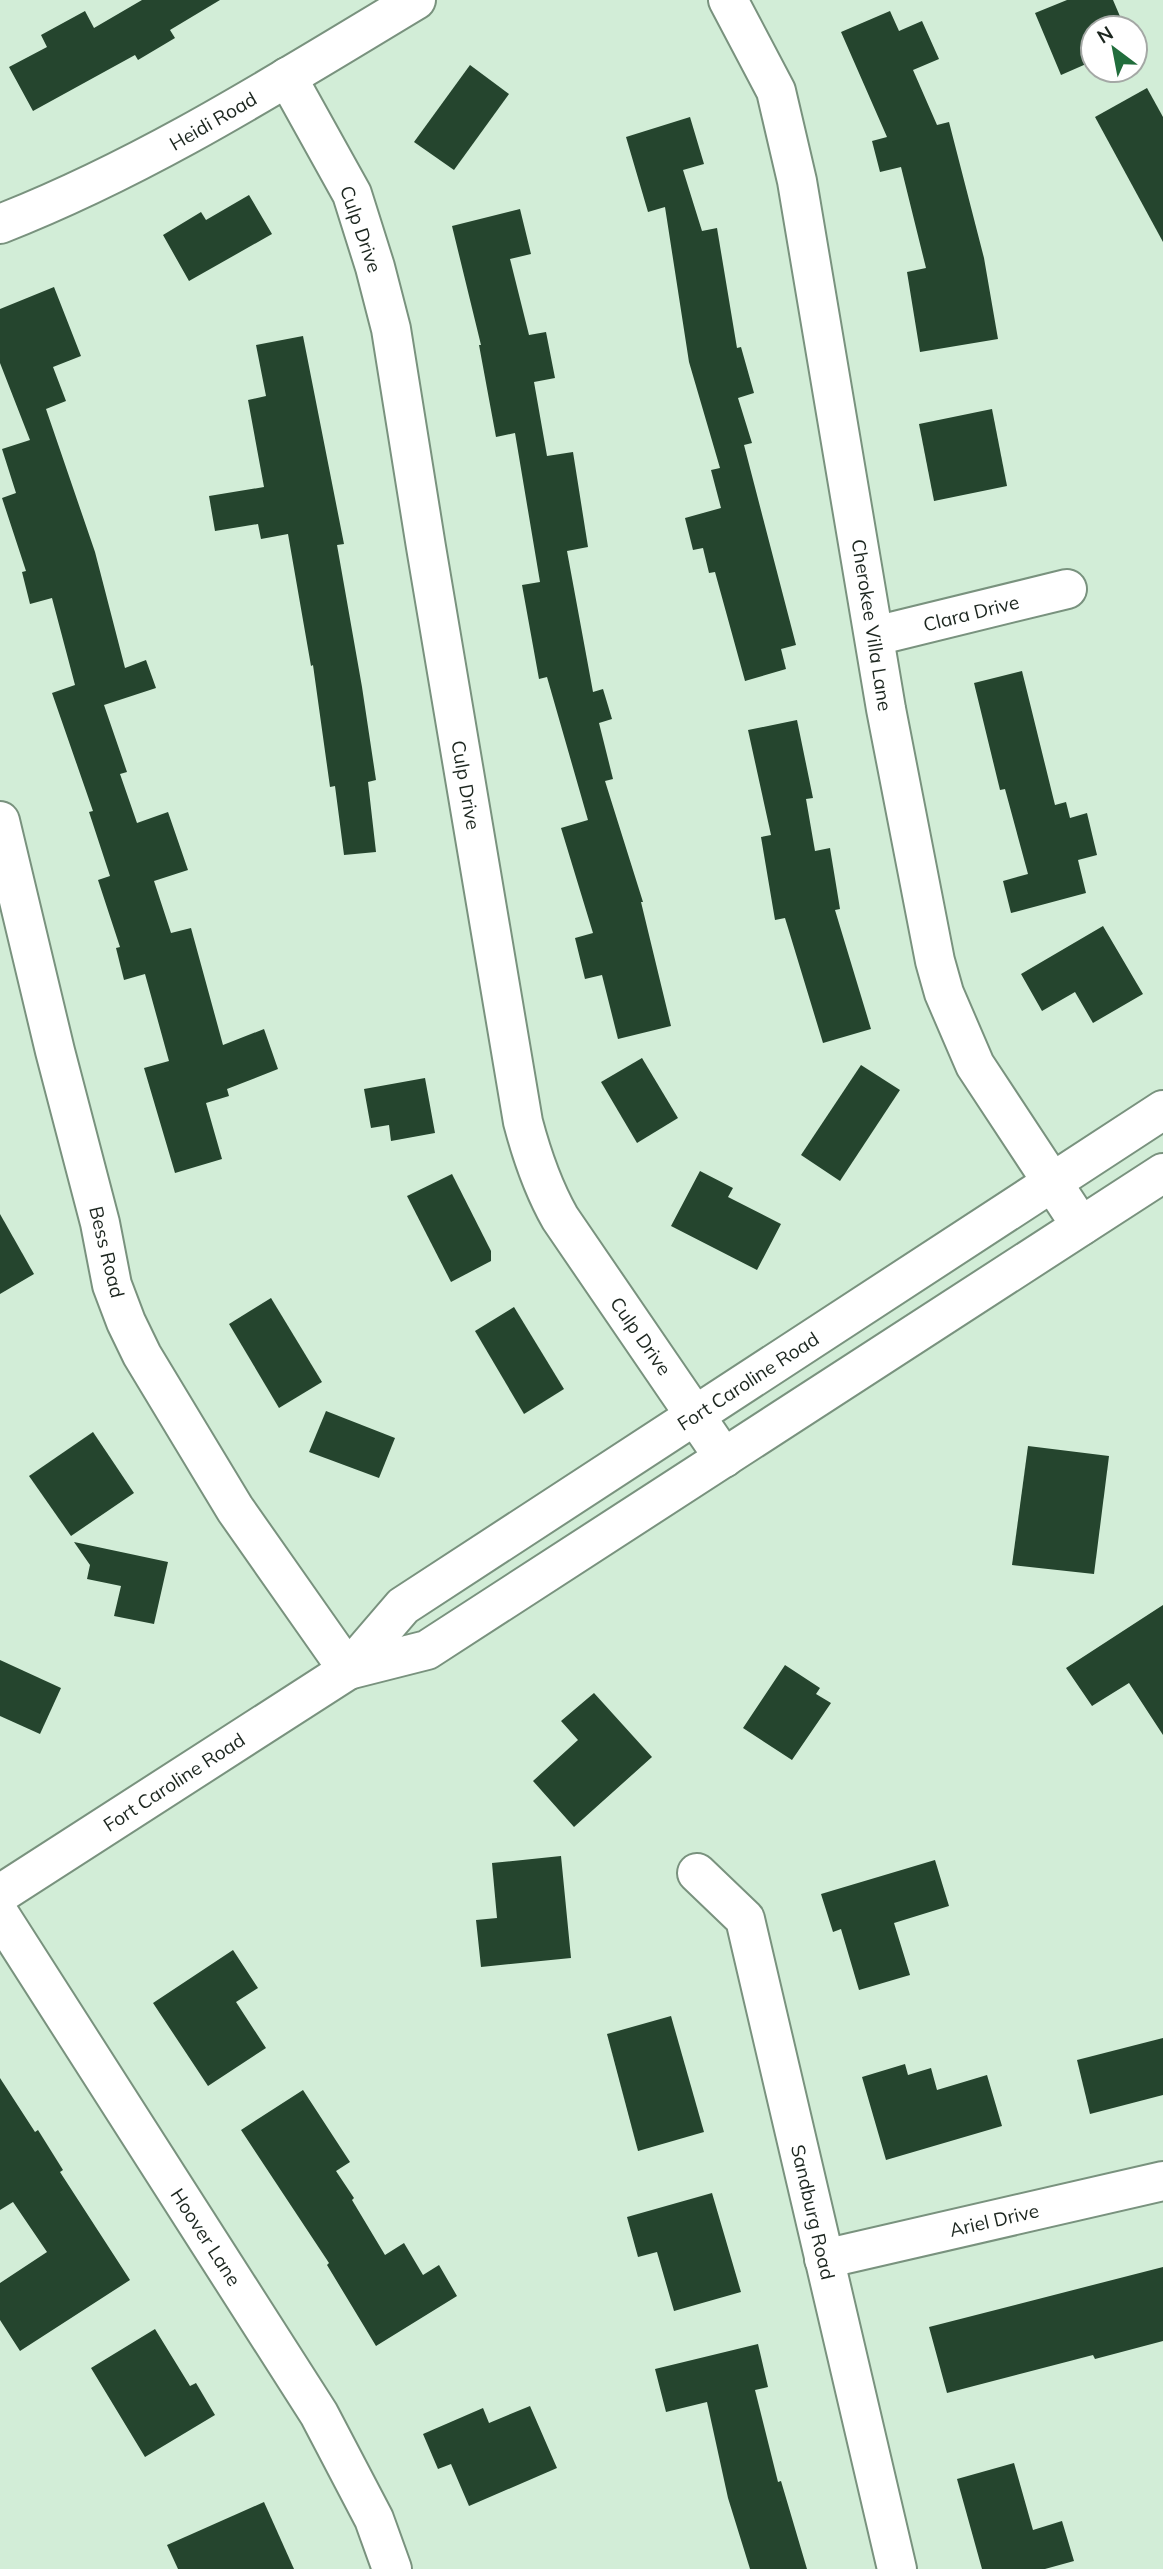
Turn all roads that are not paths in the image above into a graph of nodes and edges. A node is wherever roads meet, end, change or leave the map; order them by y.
1 (416, 0) edge
2 (728, 0) edge
3 (288, 77) junction
4 (0, 224) edge
5 (1067, 589) dead end
6 (875, 636) junction
7 (0, 821) edge
8 (1163, 1110) edge
9 (1163, 1173) edge
10 (1052, 1182) junction
11 (1081, 1226) junction
12 (695, 1415) junction
13 (724, 1458) junction
14 (348, 1670) junction
15 (697, 1873) dead end
16 (0, 1894) edge
17 (0, 1915) edge
18 (1163, 2182) edge
19 (824, 2259) junction
20 (392, 2569) edge
21 (897, 2569) edge

1 - 3 street, Heidi Road
2 - 6 street, Cherokee Villa Lane
3 - 4 street, Heidi Road
3 - 12 street, Culp Drive
5 - 6 street, Clara Drive
6 - 10 street, Cherokee Villa Lane
7 - 14 street, Bess Road
8 - 10 street, Fort Caroline Road
9 - 11 street, Fort Caroline Road
10 - 11 street, Cherokee Villa Lane
10 - 12 street, Fort Caroline Road
11 - 13 street, Fort Caroline Road
12 - 13 street, Culp Drive
12 - 14 street, Fort Caroline Road
13 - 14 street, Fort Caroline Road
14 - 16 street, Fort Caroline Road
15 - 19 street, Sandburg Road
17 - 20 street, Hoover Lane
18 - 19 street, Ariel Drive
19 - 21 street, Sandburg Road

